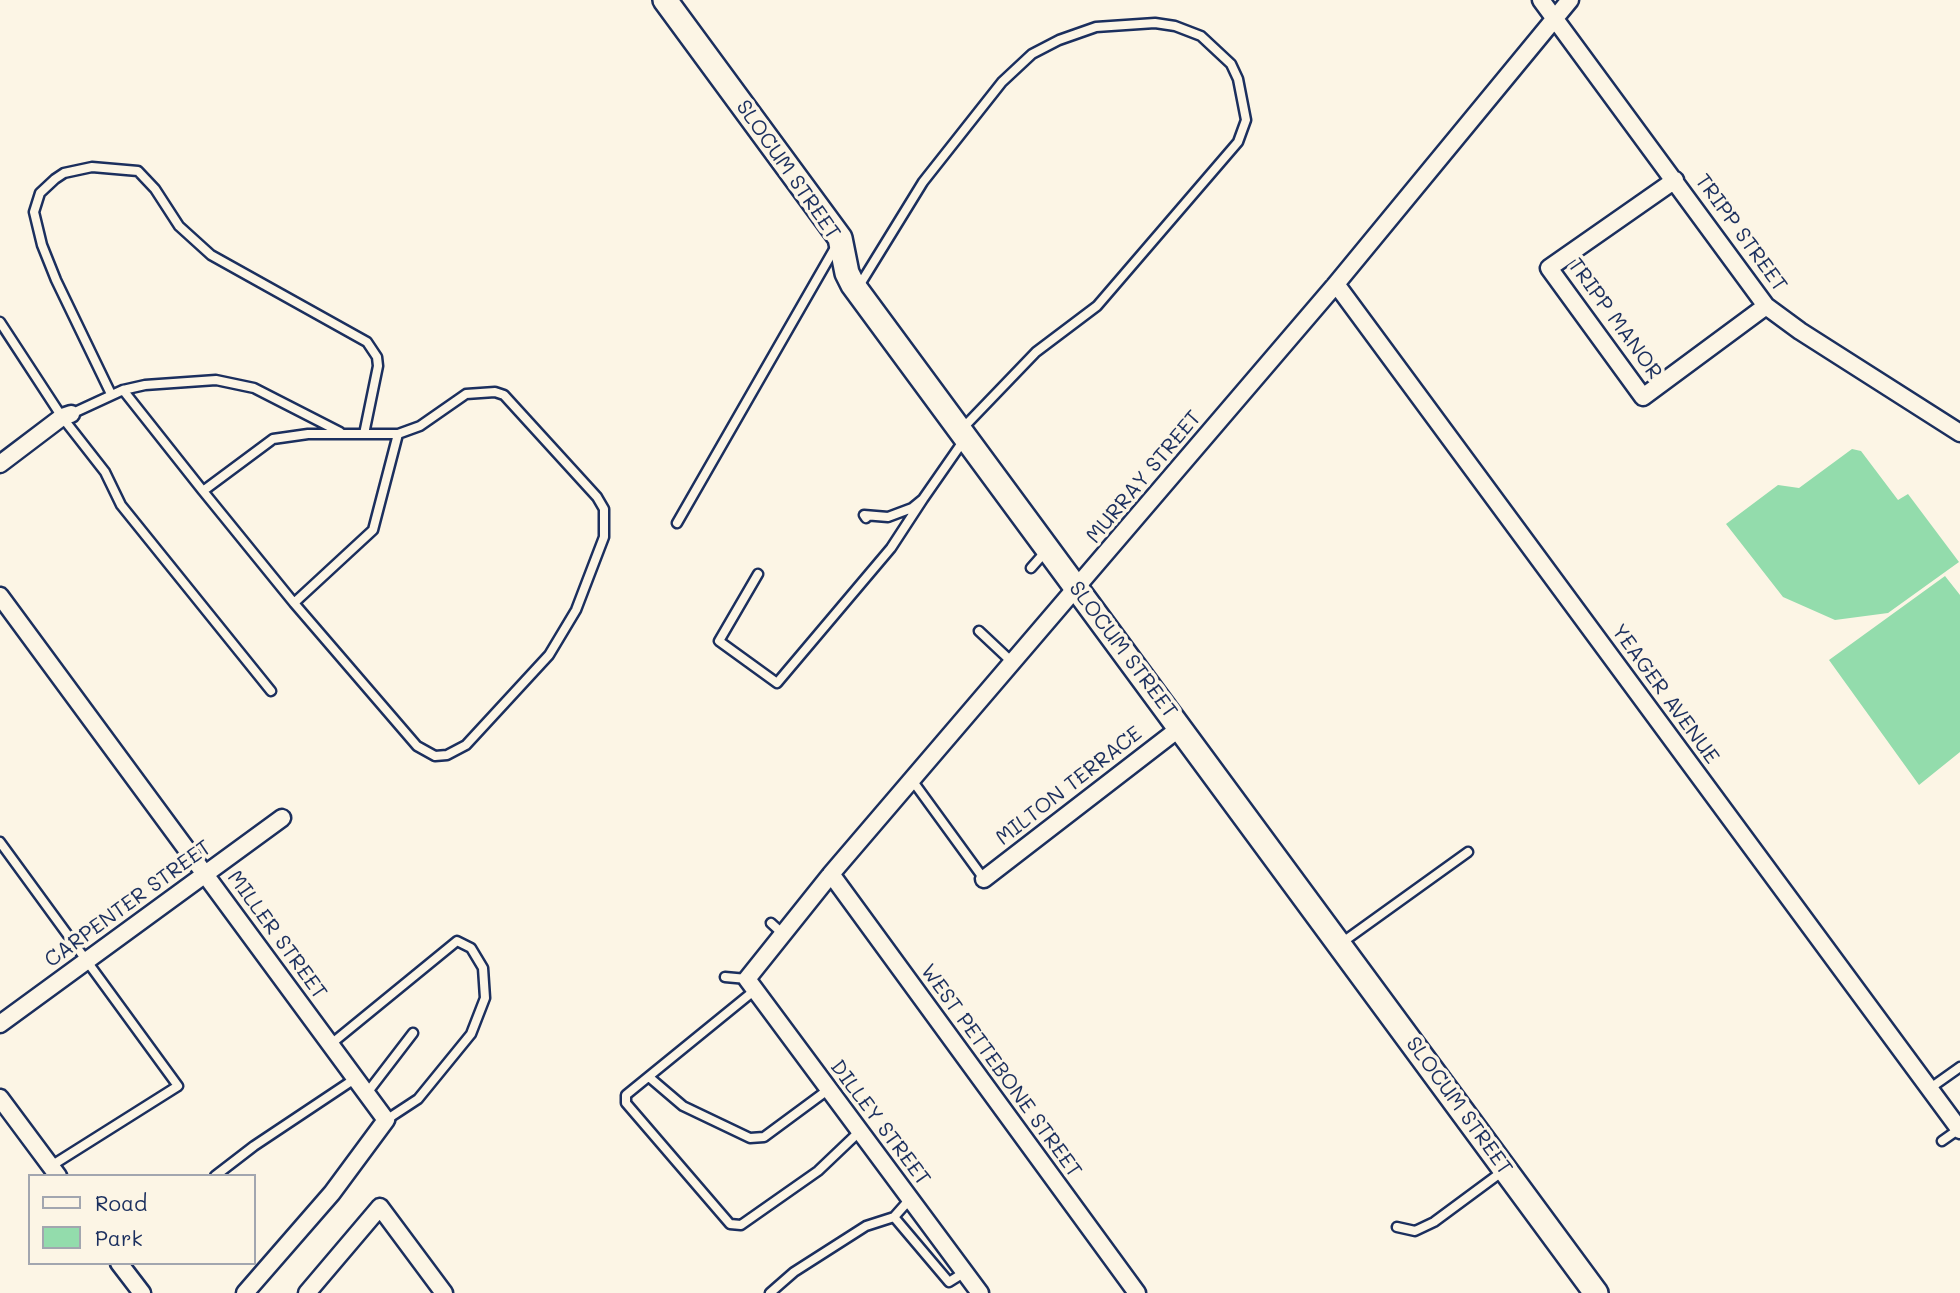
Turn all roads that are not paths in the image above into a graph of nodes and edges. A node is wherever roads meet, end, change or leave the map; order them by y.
1 (665, 0) edge
2 (1541, 0) edge
3 (1570, 0) edge
4 (1554, 18) junction
5 (1675, 180) junction
6 (841, 238) junction
7 (1336, 284) junction
8 (857, 289) junction
9 (1766, 306) junction
10 (0, 322) edge
11 (123, 390) junction
12 (111, 394) junction
13 (67, 415) junction
14 (1960, 433) edge
15 (343, 434) junction
16 (364, 434) junction
17 (398, 434) junction
18 (963, 434) junction
19 (0, 464) edge
20 (203, 491) junction
21 (923, 499) junction
22 (866, 518) dead end
23 (677, 523) dead end
24 (1048, 548) junction
25 (1031, 568) dead end
26 (758, 574) dead end
27 (1076, 586) junction
28 (0, 596) edge
29 (294, 603) junction
30 (979, 631) dead end
31 (1012, 662) junction
32 (271, 691) dead end
33 (1181, 727) junction
34 (912, 780) junction
35 (282, 818) dead end
36 (0, 842) edge
37 (1468, 852) dead end
38 (205, 873) junction
39 (831, 874) junction
40 (984, 879) joint
41 (1340, 944) junction
42 (86, 961) junction
43 (725, 978) dead end
44 (751, 984) junction
45 (0, 1024) edge
46 (413, 1033) dead end
47 (331, 1045) junction
48 (1960, 1067) edge
49 (649, 1077) junction
50 (356, 1078) junction
51 (828, 1089) junction
52 (1929, 1089) junction
53 (367, 1093) junction
54 (0, 1098) edge
55 (386, 1121) junction
56 (1959, 1130) edge
57 (860, 1131) junction
58 (1942, 1141) dead end
59 (1505, 1169) junction
60 (54, 1171) edge
61 (218, 1174) edge
62 (910, 1199) junction
63 (894, 1217) junction
64 (1397, 1227) dead end
65 (121, 1265) edge
66 (965, 1272) junction
67 (142, 1293) edge
68 (245, 1293) edge
69 (307, 1293) edge
70 (444, 1293) edge
71 (770, 1293) edge
72 (980, 1293) edge
73 (1137, 1293) edge
74 (1596, 1293) edge

1 - 6 street, SLOCUM STREET
2 - 4 street, TRIPP STREET
3 - 4 street, MURRAY STREET
4 - 5 street, TRIPP STREET
4 - 7 street, MURRAY STREET
5 - 9 street, TRIPP STREET
5 - 9 street, TRIPP MANOR
6 - 8 street, SLOCUM STREET
6 - 23 lane
7 - 27 street, MURRAY STREET
7 - 52 street, YEAGER AVENUE
8 - 18 street, SLOCUM STREET
8 - 18 lane
9 - 14 street, TRIPP STREET
10 - 13 lane
11 - 12 lane
11 - 15 lane
11 - 20 lane
12 - 13 lane
12 - 16 lane
13 - 19 street
13 - 32 lane
15 - 16 lane
15 - 20 lane
16 - 17 lane
17 - 29 lane
17 - 29 lane
18 - 21 lane
18 - 24 street, SLOCUM STREET
20 - 29 lane
21 - 22 lane
21 - 26 lane
24 - 25 lane
24 - 27 street, SLOCUM STREET
27 - 31 street, MURRAY STREET
27 - 33 street, SLOCUM STREET
28 - 38 street, MILLER STREET
30 - 31 lane
31 - 34 street, MURRAY STREET
33 - 40 street, MILTON TERRACE
33 - 41 street, SLOCUM STREET
34 - 39 street, MURRAY STREET
34 - 40 lane
35 - 38 street, CARPENTER STREET
36 - 42 lane
37 - 41 lane
38 - 42 street, CARPENTER STREET
38 - 47 street, MILLER STREET
39 - 44 street, MURRAY STREET
39 - 73 street, WEST PETTEBONE STREET
41 - 59 street, SLOCUM STREET
42 - 45 street, CARPENTER STREET
42 - 60 lane
43 - 44 lane
44 - 49 lane
44 - 51 street, DILLEY STREET
46 - 53 lane
47 - 50 street, MILLER STREET
47 - 55 lane
48 - 52 lane
49 - 51 lane
49 - 57 lane
50 - 53 street, MILLER STREET
50 - 61 lane
51 - 57 street, DILLEY STREET
52 - 56 street, YEAGER AVENUE
53 - 55 street, MILLER STREET
54 - 60 street
55 - 68 street
56 - 58 lane
57 - 62 street, DILLEY STREET
59 - 64 lane
59 - 74 street, SLOCUM STREET
62 - 63 lane
62 - 66 street, DILLEY STREET
63 - 66 lane
63 - 71 lane
65 - 67 street
66 - 72 street, DILLEY STREET
69 - 70 street

